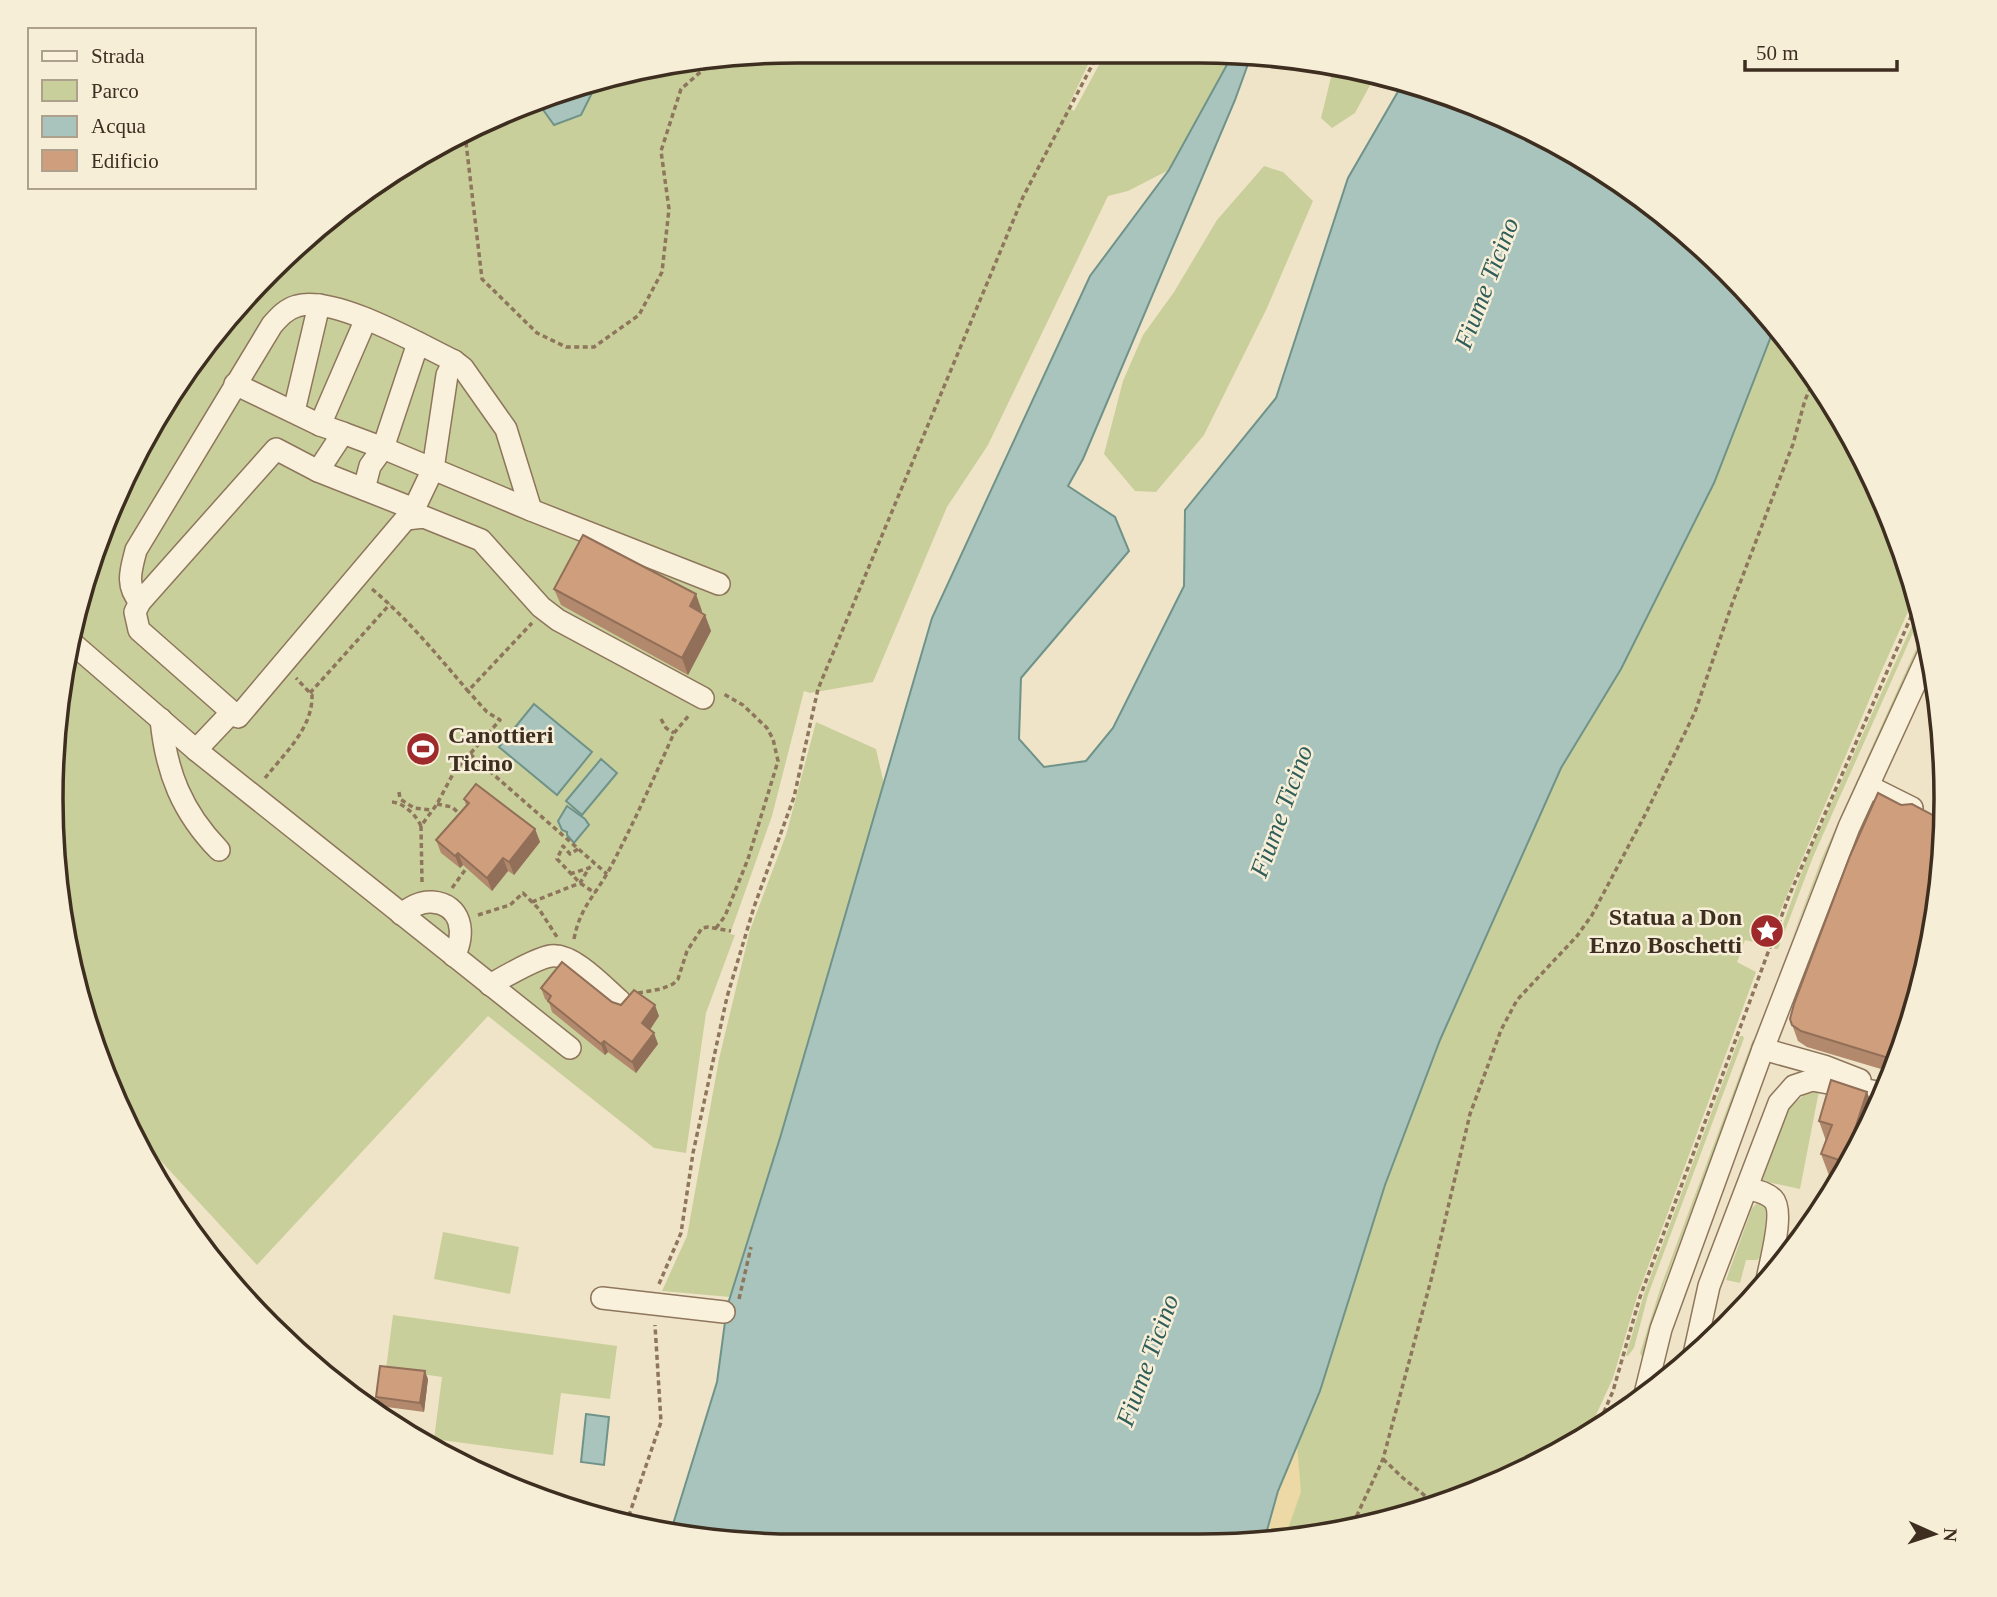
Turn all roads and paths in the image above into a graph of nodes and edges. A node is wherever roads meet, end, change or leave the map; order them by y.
1 (1093, 63) edge
2 (704, 69) edge
3 (466, 143) edge
4 (319, 305) junction
5 (366, 319) junction
6 (418, 343) junction
7 (454, 361) junction
8 (235, 384) junction
9 (1810, 390) edge
10 (294, 411) junction
11 (320, 425) junction
12 (343, 433) junction
13 (383, 448) junction
14 (433, 469) junction
15 (318, 471) junction
16 (364, 489) junction
17 (531, 510) junction
18 (410, 514) junction
19 (356, 577) junction
20 (719, 584) dead end
21 (140, 602) junction
22 (390, 604) junction
23 (544, 610) junction
24 (1911, 617) edge
25 (79, 648) edge
26 (282, 665) junction
27 (1922, 668) edge
28 (468, 691) junction
29 (310, 693) junction
30 (703, 698) junction
31 (235, 714) junction
32 (161, 719) junction
33 (661, 719) dead end
34 (674, 733) junction
35 (196, 750) junction
36 (470, 754) junction
37 (1868, 786) junction
38 (400, 792) dead end
39 (252, 794) junction
40 (392, 802) dead end
41 (437, 804) junction
42 (1912, 808) edge
43 (432, 810) junction
44 (471, 824) edge
45 (421, 826) junction
46 (578, 849) junction
47 (219, 850) dead end
48 (594, 863) junction
49 (469, 865) edge
50 (590, 868) junction
51 (570, 874) junction
52 (607, 874) junction
53 (580, 883) junction
54 (595, 893) junction
55 (532, 902) junction
56 (422, 903) junction
57 (401, 914) junction
58 (453, 914) junction
59 (716, 928) junction
60 (731, 931) dead end
61 (454, 956) junction
62 (1766, 958) junction
63 (570, 960) junction
64 (1777, 963) dead end
65 (490, 985) junction
66 (620, 1001) joint
67 (1739, 1030) junction
68 (1760, 1039) junction
69 (569, 1048) dead end
70 (1874, 1089) edge
71 (1873, 1091) edge
72 (1747, 1188) junction
73 (751, 1247) dead end
74 (1771, 1260) edge
75 (602, 1298) dead end
76 (653, 1303) junction
77 (730, 1310) joint
78 (1698, 1338) edge
79 (1656, 1348) junction
80 (1680, 1353) edge
81 (1648, 1380) edge
82 (1604, 1412) edge
83 (1383, 1459) junction
84 (1427, 1497) edge
85 (629, 1514) edge
86 (1356, 1517) edge

1 - 76 path
2 - 3 path
4 - 5 street
4 - 8 street
4 - 10 street
5 - 6 street
5 - 11 street
6 - 7 street
6 - 13 street
7 - 14 street
7 - 17 street
8 - 10 street
8 - 21 street
9 - 83 path
10 - 11 street
11 - 12 street
12 - 13 street
12 - 15 street
13 - 14 street
13 - 16 street
14 - 17 street
14 - 18 street
15 - 16 street
15 - 21 street
16 - 18 street
17 - 20 street
18 - 19 street
18 - 23 street
19 - 22 path
19 - 26 street
21 - 31 street
22 - 28 path
22 - 29 path
23 - 28 path
23 - 30 street
24 - 62 path
25 - 32 street
26 - 29 path
26 - 31 street
27 - 37 street
28 - 36 path
29 - 39 path
30 - 34 path
30 - 59 path
31 - 35 street
32 - 35 street
32 - 47 street
33 - 34 path
34 - 52 path
35 - 39 street
36 - 41 path
36 - 46 path
37 - 42 street
37 - 68 street
38 - 43 path
39 - 57 street
40 - 45 path
41 - 43 path
41 - 44 path
43 - 45 path
45 - 56 path
46 - 48 path
46 - 51 path
48 - 50 path
48 - 52 path
49 - 58 path
50 - 51 path
50 - 53 path
51 - 53 path
52 - 54 path
53 - 54 path
53 - 55 path
54 - 63 path
55 - 58 path
55 - 63 path
56 - 57 street
56 - 58 street
57 - 61 street
58 - 61 street
59 - 60 path
59 - 66 path
61 - 65 street
62 - 64 path
62 - 67 path
63 - 65 street
63 - 66 street
65 - 69 street
67 - 68 path
67 - 82 path
68 - 70 street
68 - 79 street
71 - 72 street
72 - 74 street
72 - 78 street
73 - 77 path
75 - 76 street
76 - 77 street
76 - 85 path
79 - 80 street
79 - 81 street
83 - 84 path
83 - 86 path

